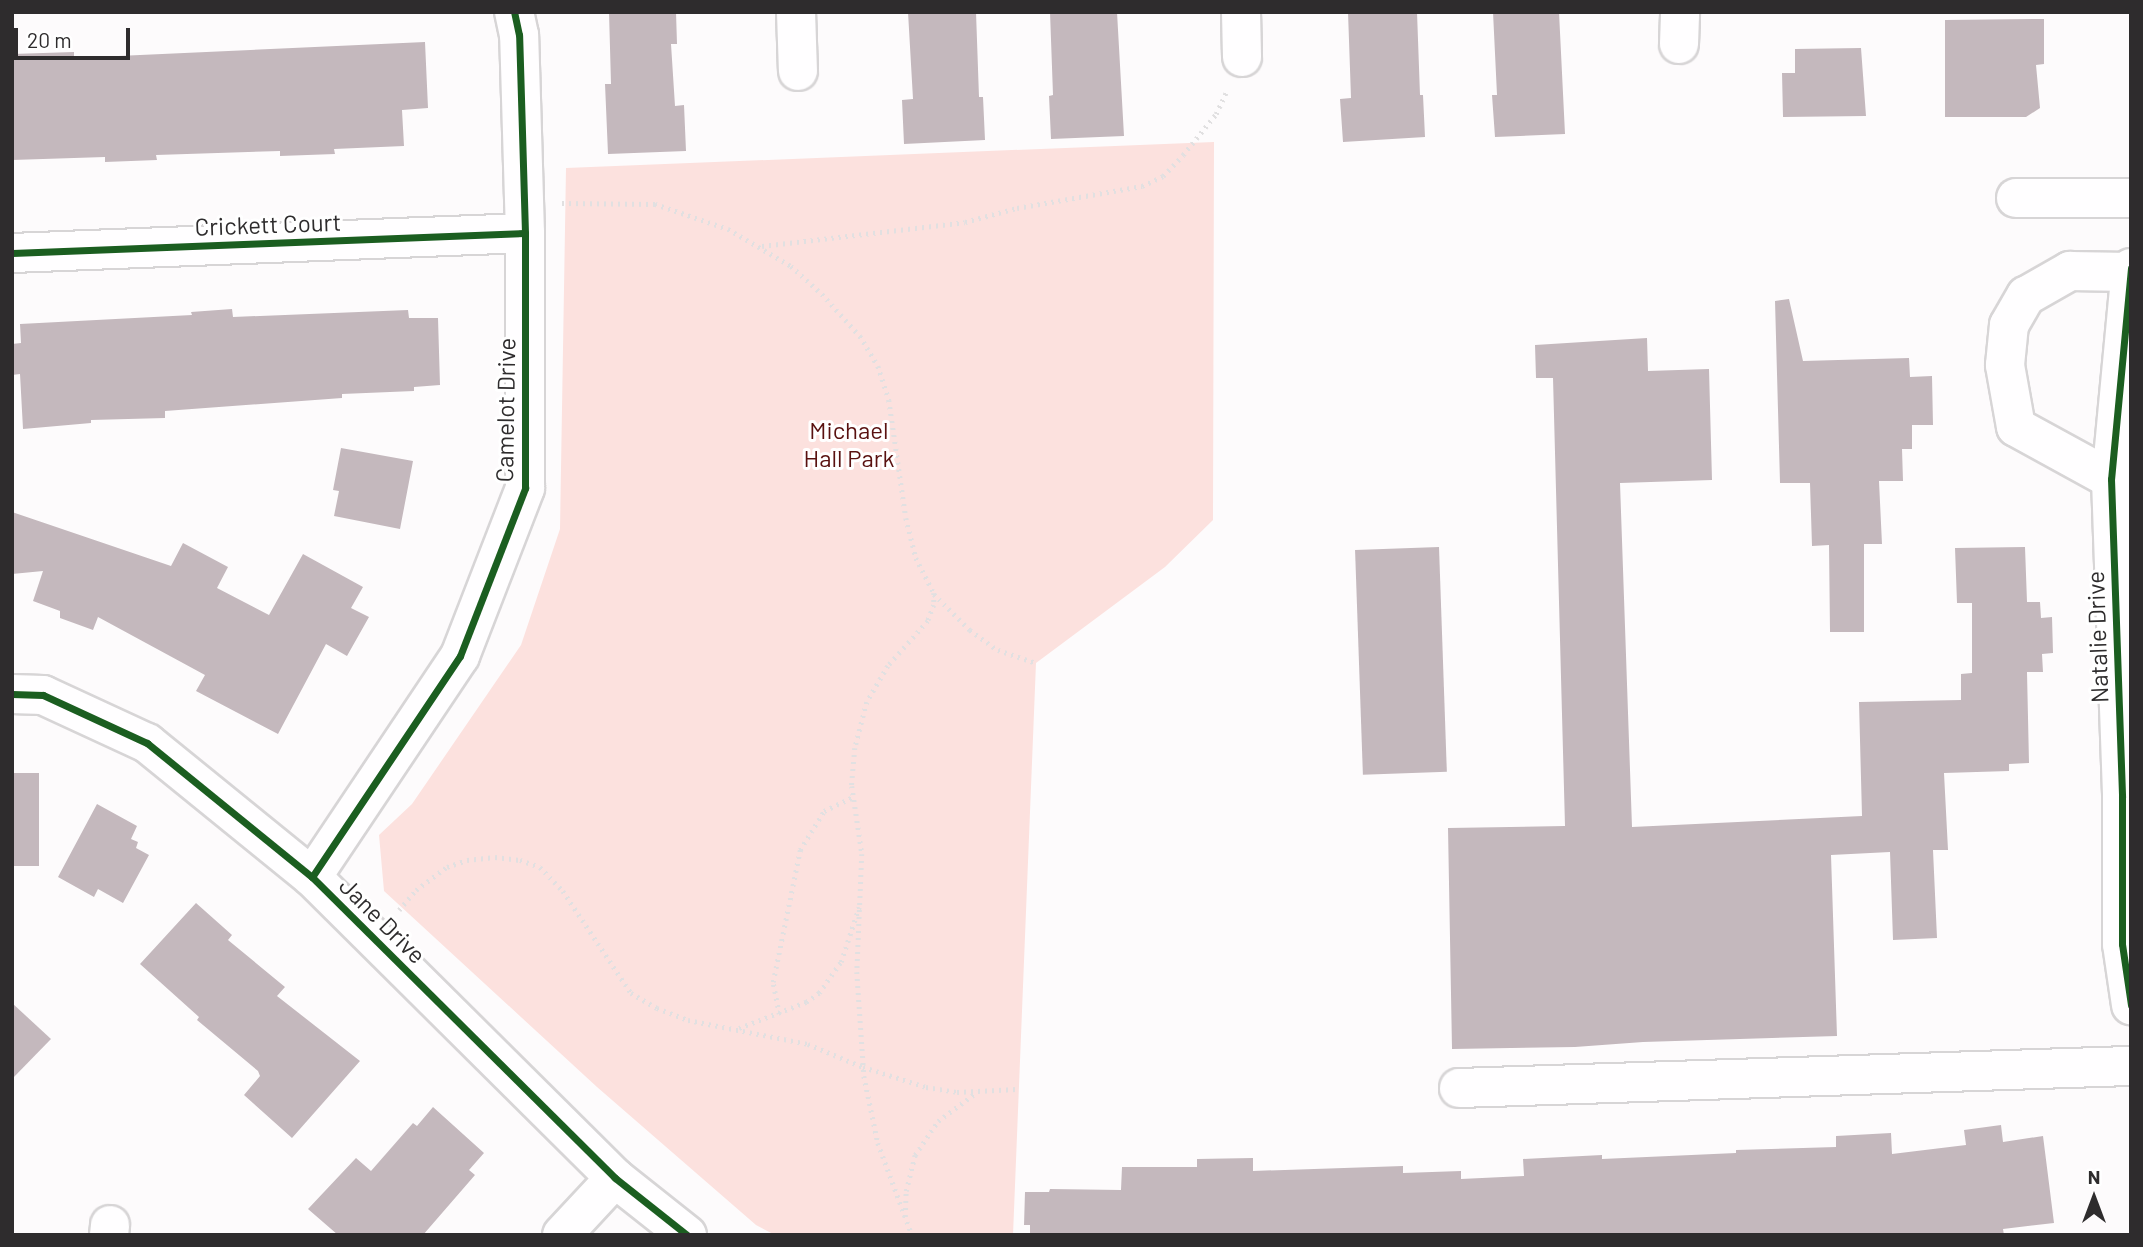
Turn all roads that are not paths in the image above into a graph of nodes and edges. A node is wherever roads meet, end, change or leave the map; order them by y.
1 (514, 12) edge
2 (796, 12) edge
3 (1241, 12) edge
4 (1242, 57) road end
5 (798, 72) dead end
6 (2015, 198) dead end
7 (2131, 198) edge
8 (525, 233) junction
9 (12, 253) edge
10 (2131, 270) edge
11 (2111, 479) junction
12 (12, 694) edge
13 (312, 877) junction
14 (2131, 1005) edge
15 (2131, 1066) edge
16 (1459, 1088) dead end
17 (615, 1178) junction
18 (562, 1235) edge
19 (687, 1235) edge

1 - 8 street, Camelot Drive
2 - 5 street
3 - 4 street
6 - 7 street
8 - 9 street, Crickett Court
8 - 13 street, Camelot Drive
10 - 11 street, Natalie Drive
10 - 11 street
11 - 14 street, Natalie Drive
12 - 13 street, Jane Drive
13 - 17 street, Jane Drive
15 - 16 street
17 - 18 street
17 - 19 street, Jane Drive

